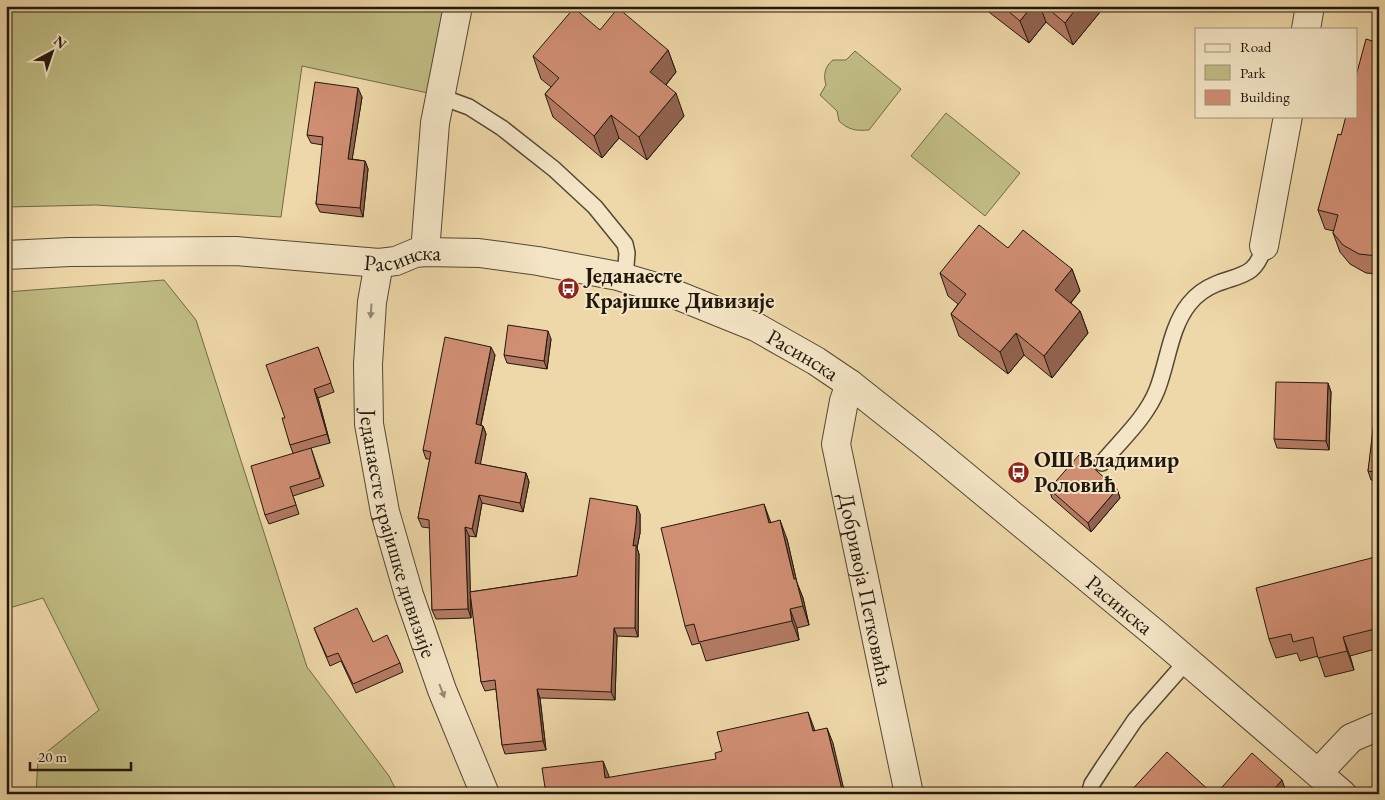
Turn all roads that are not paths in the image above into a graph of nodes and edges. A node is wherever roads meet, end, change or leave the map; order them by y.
1 (458, 6) edge
2 (1310, 6) edge
3 (1306, 28) edge
4 (439, 96) junction
5 (1288, 118) edge
6 (1264, 246) joint
7 (425, 252) junction
8 (6, 255) edge
9 (379, 263) junction
10 (625, 278) junction
11 (850, 384) junction
12 (1102, 463) dead end
13 (1186, 662) junction
14 (1379, 726) edge
15 (1318, 773) junction
16 (485, 794) edge
17 (909, 794) edge
18 (1088, 794) edge
19 (1342, 794) edge

1 - 4 street
2 - 3 street
4 - 7 street
4 - 10 lane
5 - 6 street
6 - 12 lane
7 - 9 street, Расинска
7 - 10 street, Расинска
8 - 9 street, Расинска
9 -> 16 street, Једанаесте крајишке дивизије
10 - 11 street, Расинска
11 - 13 street, Расинска
11 - 17 street, Добривоја Петковића
13 - 15 street, Расинска
13 - 18 lane
14 - 15 street
15 - 19 street, Расинска

